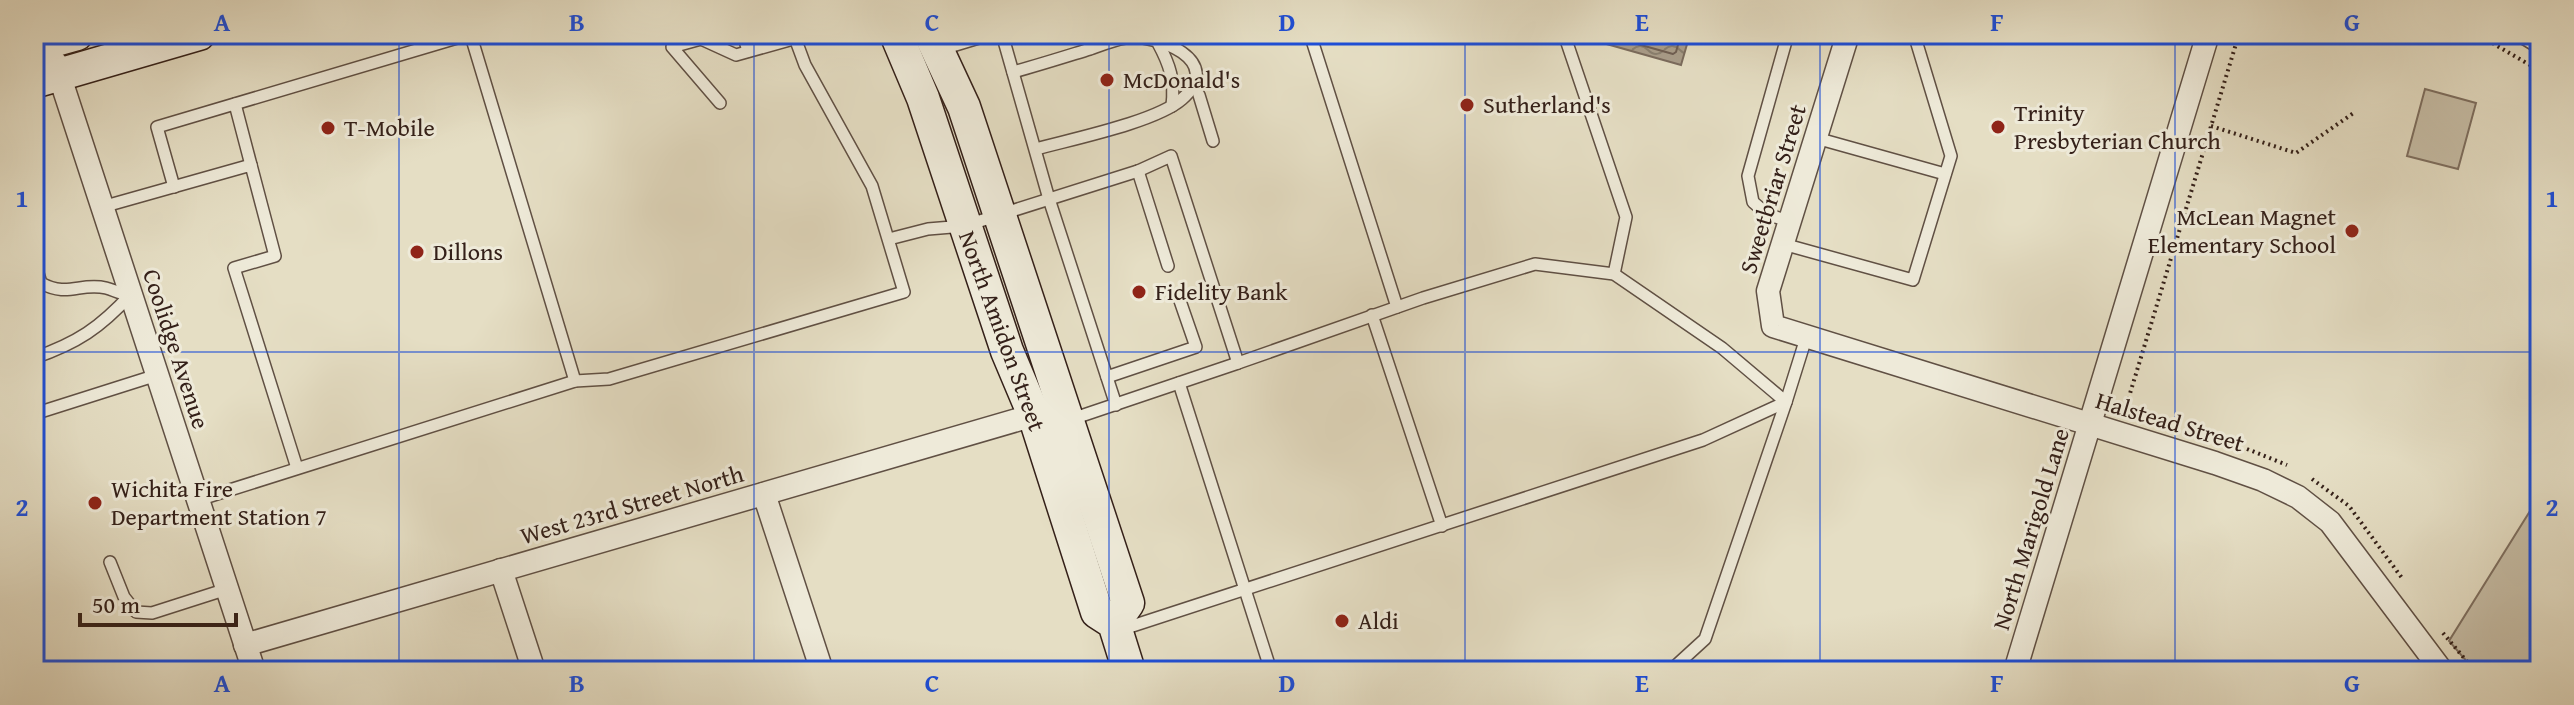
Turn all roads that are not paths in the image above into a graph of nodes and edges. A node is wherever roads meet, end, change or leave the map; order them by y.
1 (199, 34) edge
2 (500, 34) edge
3 (743, 34) edge
4 (811, 34) edge
5 (896, 34) edge
6 (1002, 34) edge
7 (1179, 34) edge
8 (1310, 34) edge
9 (1564, 34) edge
10 (1788, 34) edge
11 (1848, 34) edge
12 (1914, 34) edge
13 (2208, 34) edge
14 (2527, 34) edge
15 (479, 35) edge
16 (984, 35) edge
17 (456, 36) edge
18 (701, 36) edge
19 (782, 38) edge
20 (795, 38) junction
21 (51, 39) edge
22 (2540, 42) edge
23 (933, 43) edge
24 (1158, 43) junction
25 (1179, 49) junction
26 (748, 51) junction
27 (1013, 72) junction
28 (46, 79) edge
29 (1199, 95) dead end
30 (720, 103) dead end
31 (235, 104) junction
32 (1172, 106) junction
33 (1816, 138) junction
34 (1213, 141) dead end
35 (1036, 149) junction
36 (251, 165) junction
37 (1138, 171) junction
38 (1945, 174) junction
39 (174, 187) junction
40 (1049, 199) junction
41 (102, 207) junction
42 (999, 214) junction
43 (1790, 221) junction
44 (964, 226) junction
45 (889, 239) junction
46 (1783, 244) junction
47 (34, 260) edge
48 (1168, 266) dead end
49 (1614, 274) junction
50 (131, 294) junction
51 (1178, 295) dead end
52 (1397, 307) junction
53 (1372, 315) junction
54 (1806, 338) junction
55 (34, 358) edge
56 (1238, 363) junction
57 (157, 375) junction
58 (1107, 377) junction
59 (575, 381) junction
60 (1179, 383) junction
61 (1786, 402) junction
62 (1116, 405) junction
63 (34, 414) edge
64 (1034, 415) junction
65 (1067, 420) junction
66 (2089, 425) junction
67 (297, 468) junction
68 (764, 494) junction
69 (198, 500) junction
70 (1442, 526) junction
71 (110, 562) dead end
72 (501, 570) junction
73 (227, 589) junction
74 (1246, 590) junction
75 (1115, 627) junction
76 (245, 645) junction
77 (254, 671) edge
78 (534, 671) edge
79 (822, 671) edge
80 (1129, 671) edge
81 (1271, 671) edge
82 (1670, 671) edge
83 (2015, 671) edge
84 (2442, 671) edge

1 - 28 main road
2 - 15 lane
3 - 26 lane
4 - 20 lane
5 - 44 main road, North Amidon Street
6 - 27 lane
7 - 25 lane
8 - 52 lane
9 - 49 lane
10 - 43 lane
11 - 33 street, Sweetbriar Street
12 - 38 lane
13 - 66 street, North Marigold Lane
14 - 22 street
15 - 17 lane
15 - 59 lane
16 - 23 lane
17 - 31 lane
18 - 26 lane
18 - 30 lane
19 - 20 lane
19 - 26 lane
20 - 45 lane
21 - 28 street, Coolidge Avenue
23 - 42 main road, North Amidon Street
24 - 25 lane
24 - 27 lane
24 - 32 lane
25 - 32 lane
27 - 35 lane
28 - 41 street, Coolidge Avenue
29 - 34 lane
31 - 36 lane
31 - 39 lane
32 - 35 lane
33 - 38 lane
33 - 43 street, Sweetbriar Street
35 - 40 lane
36 - 39 lane
36 - 67 lane
37 - 40 lane
37 - 48 lane
37 - 56 lane
38 - 46 lane
39 - 41 lane
40 - 42 lane
40 - 58 lane
41 - 50 street, Coolidge Avenue
42 - 44 lane
42 - 65 main road, North Amidon Street
43 - 46 street, Sweetbriar Street
44 - 45 lane
44 - 64 main road, North Amidon Street
45 - 59 lane
46 - 54 street, Sweetbriar Street
47 - 50 lane
49 - 52 lane
49 - 61 lane
50 - 55 lane
50 - 57 street, Coolidge Avenue
51 - 58 lane
52 - 53 lane
53 - 56 lane
53 - 70 lane
54 - 61 lane
54 - 66 street, Halstead Street
56 - 60 lane
57 - 63 lane
57 - 69 street, Coolidge Avenue
58 - 62 lane
59 - 67 lane
60 - 62 lane
60 - 74 lane
61 - 70 lane
61 - 82 lane
62 - 65 lane
64 - 68 street, West 23rd Street North
64 - 75 main road, North Amidon Street
65 - 75 main road, North Amidon Street
66 - 83 street, North Marigold Lane
66 - 84 street, Halstead Street
67 - 69 lane
68 - 72 street, West 23rd Street North
68 - 79 street
69 - 73 street, Coolidge Avenue
70 - 74 lane
71 - 73 lane
72 - 76 street, West 23rd Street North
72 - 78 street
73 - 76 street, Coolidge Avenue
74 - 75 lane
74 - 81 lane
75 - 80 main road, North Amidon Street
76 - 77 street, Coolidge Avenue

